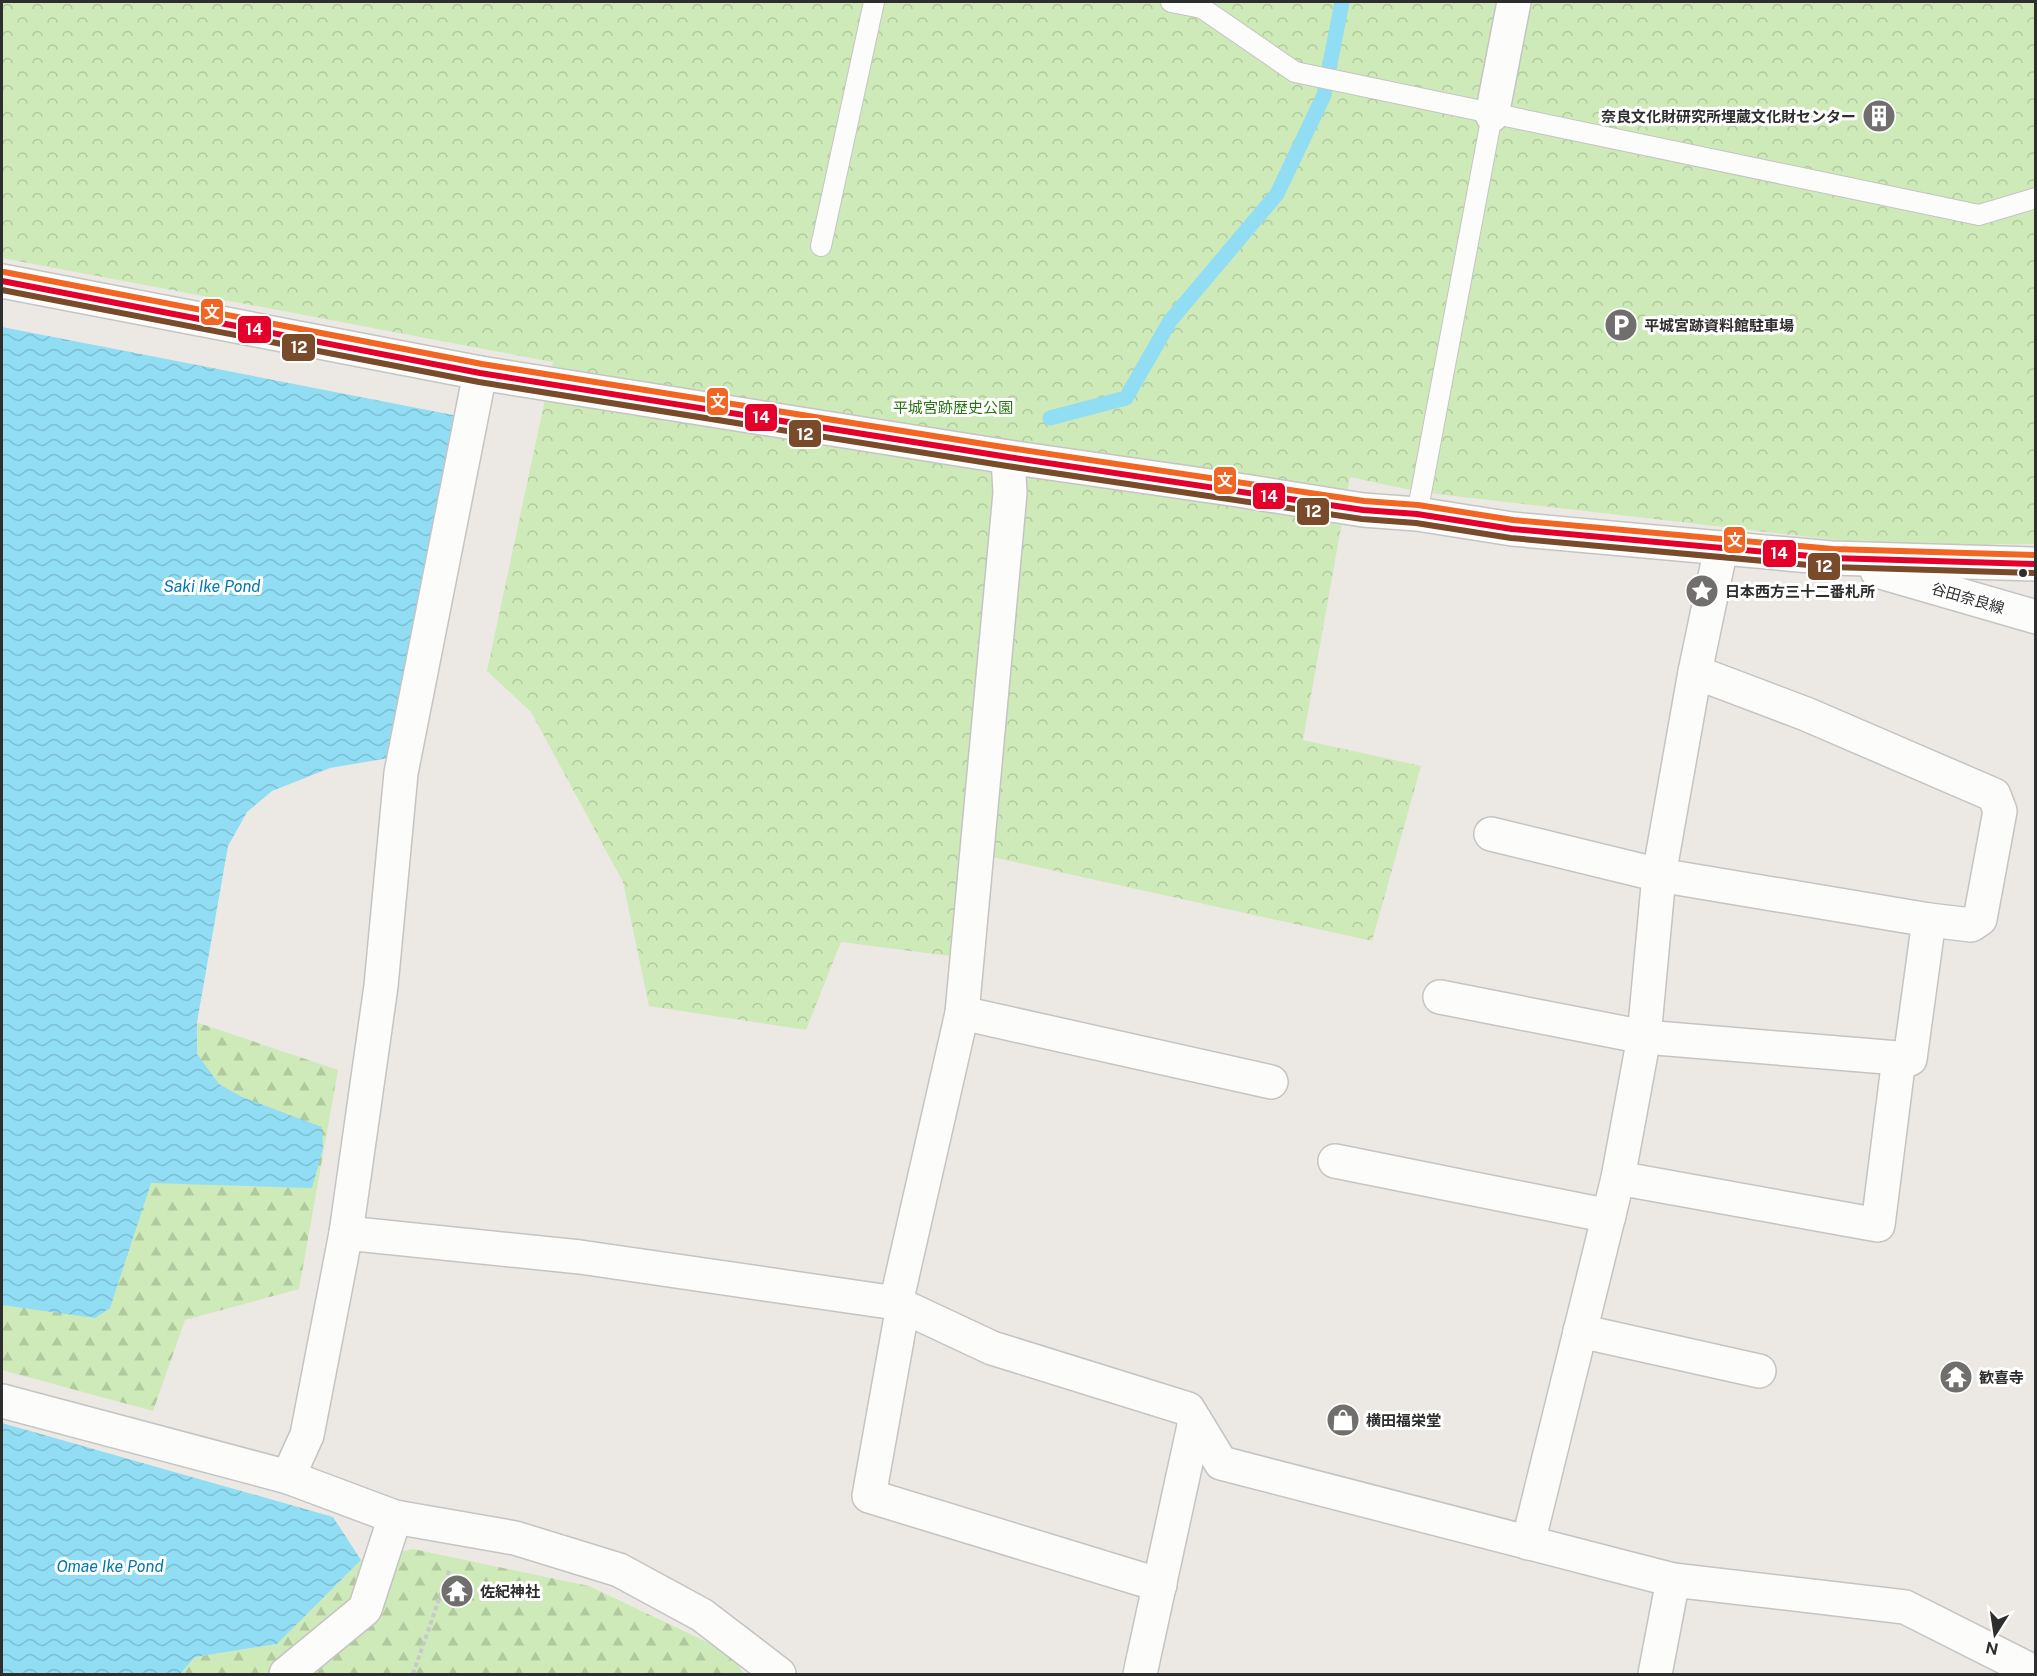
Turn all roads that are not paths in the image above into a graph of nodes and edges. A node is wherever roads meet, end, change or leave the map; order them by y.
1 (874, 2) edge
2 (1171, 2) edge
3 (1514, 2) edge
4 (1492, 115) junction
5 (2036, 198) edge
6 (821, 246) dead end
7 (2, 281) edge
8 (480, 373) junction
9 (1008, 458) junction
10 (1417, 514) junction
11 (1721, 548) junction
12 (1833, 558) junction
13 (2036, 564) edge
14 (2036, 616) edge
15 (1695, 672) junction
16 (1491, 834) dead end
17 (1659, 875) junction
18 (1929, 920) junction
19 (1440, 997) dead end
20 (962, 1013) junction
21 (1644, 1036) junction
22 (1899, 1058) junction
23 (1271, 1082) dead end
24 (1335, 1161) dead end
25 (1618, 1178) junction
26 (1609, 1216) junction
27 (346, 1233) junction
28 (899, 1304) junction
29 (1580, 1331) junction
30 (1759, 1371) dead end
31 (2, 1401) edge
32 (1195, 1421) junction
33 (288, 1477) junction
34 (395, 1517) junction
35 (1528, 1543) junction
36 (1673, 1580) junction
37 (1160, 1585) junction
38 (2036, 1673) edge
39 (286, 1674) edge
40 (779, 1674) edge
41 (1140, 1674) edge
42 (1655, 1674) edge

1 - 6 lane
2 - 4 lane
3 - 4 street
4 - 5 lane
4 - 10 lane
7 - 8 street, 谷田奈良線
8 - 9 street, 谷田奈良線
8 - 27 street
9 - 10 street, 谷田奈良線
9 - 20 street
10 - 11 street, 谷田奈良線
11 - 12 street, 谷田奈良線
11 - 15 street
12 - 13 street, 谷田奈良線
12 - 14 street, 谷田奈良線
15 - 17 street
15 - 18 street
16 - 17 street
17 - 18 street
17 - 21 street
18 - 22 street
19 - 21 street
20 - 23 street
20 - 28 street
21 - 22 street
21 - 25 street
22 - 25 street
24 - 26 street
25 - 26 street
26 - 29 street
27 - 28 street
27 - 33 street
28 - 32 street
28 - 37 street
29 - 30 street
29 - 35 street
31 - 33 street
32 - 35 street
32 - 37 street
33 - 34 street
34 - 39 street
34 - 40 street
35 - 36 street
36 - 38 street
36 - 42 street
37 - 41 street

